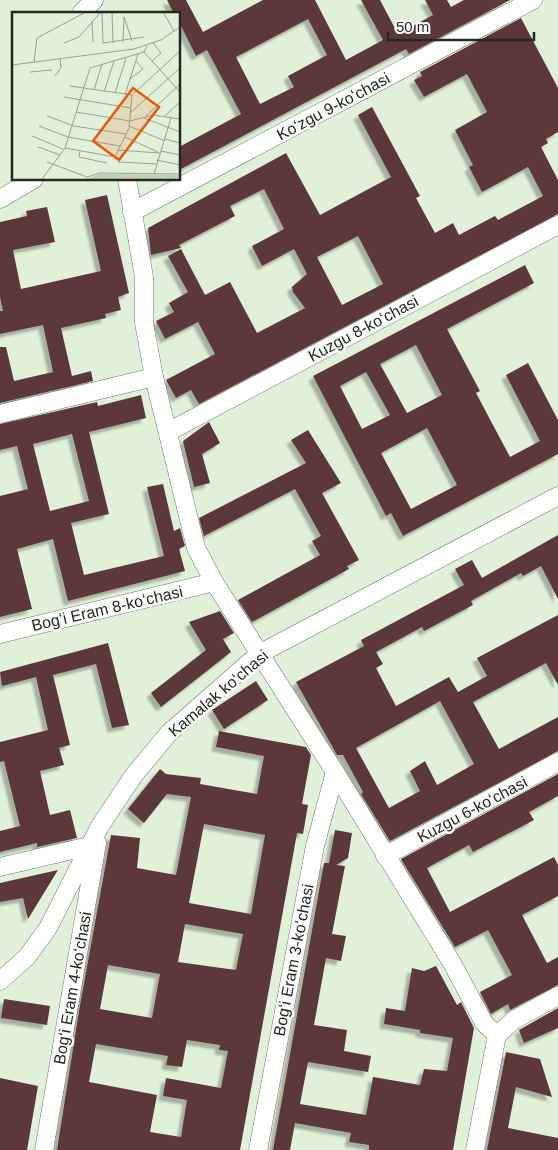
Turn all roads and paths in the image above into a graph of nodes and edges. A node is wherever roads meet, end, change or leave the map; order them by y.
1 (94, 0) edge
2 (533, 0) edge
3 (82, 12) edge
4 (32, 180) edge
5 (127, 180) edge
6 (0, 199) edge
7 (132, 212) junction
8 (558, 225) edge
9 (154, 377) junction
10 (0, 414) edge
11 (168, 432) junction
12 (558, 496) edge
13 (214, 582) junction
14 (0, 634) edge
15 (259, 654) junction
16 (558, 762) edge
17 (334, 772) junction
18 (100, 826) junction
19 (89, 846) junction
20 (385, 856) junction
21 (0, 867) edge
22 (0, 980) edge
23 (558, 996) edge
24 (497, 1035) junction
25 (44, 1150) edge
26 (258, 1150) edge
27 (475, 1150) edge

1 - 3 street
2 - 7 street, Koʻzgu 9-koʻchasi
4 - 6 street
5 - 7 street
7 - 9 street
8 - 11 street, Kuzgu 8-koʻchasi
9 - 10 street
9 - 11 street
11 - 13 street
12 - 15 street, Kamalak koʻchasi
13 - 14 street, Bogʻi Eram 8-koʻchasi
13 - 15 street
15 - 17 street
15 - 18 street, Kamalak koʻchasi
16 - 20 street, Kuzgu 6-koʻchasi
17 - 20 street
17 - 26 street, Bogʻi Eram 3-koʻchasi
18 - 19 street, Kamalak koʻchasi
18 - 25 street, Bogʻi Eram 4-koʻchasi
19 - 21 street
19 - 22 street, Kamalak koʻchasi
20 - 24 street
23 - 24 street
24 - 27 street

